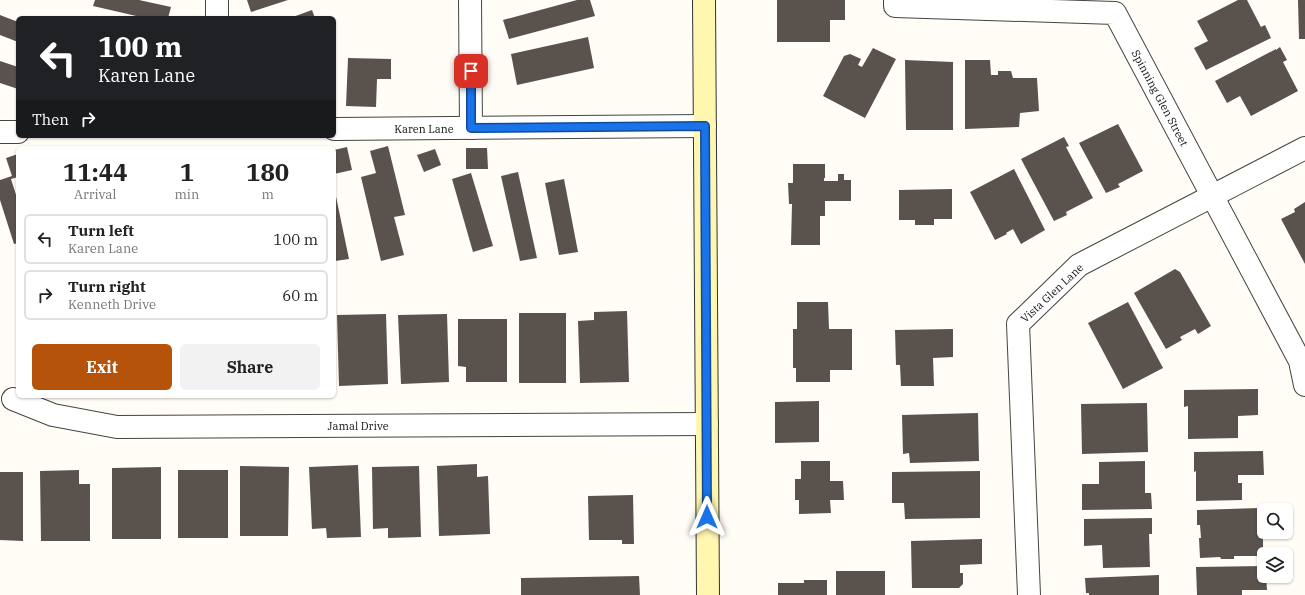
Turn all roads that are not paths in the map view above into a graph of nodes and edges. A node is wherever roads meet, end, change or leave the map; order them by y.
1 (217, 0) edge
2 (470, 0) edge
3 (704, 0) edge
4 (895, 0) edge
5 (217, 16) edge
6 (705, 126) junction
7 (471, 128) junction
8 (336, 129) edge
9 (0, 132) edge
10 (16, 132) edge
11 (1305, 148) edge
12 (1212, 197) junction
13 (1305, 385) edge
14 (13, 399) dead end
15 (707, 424) junction
16 (708, 595) edge
17 (1029, 595) edge

1 - 5 street
2 - 7 street
3 - 6 street
4 - 12 street, Spinning Glen Street
6 - 7 street, Karen Lane
6 - 15 street
7 - 8 street, Karen Lane
9 - 10 street
11 - 12 street, Vista Glen Lane
12 - 13 street, Spinning Glen Street
12 - 17 street, Vista Glen Lane
14 - 15 street, Jamal Drive
15 - 16 street

